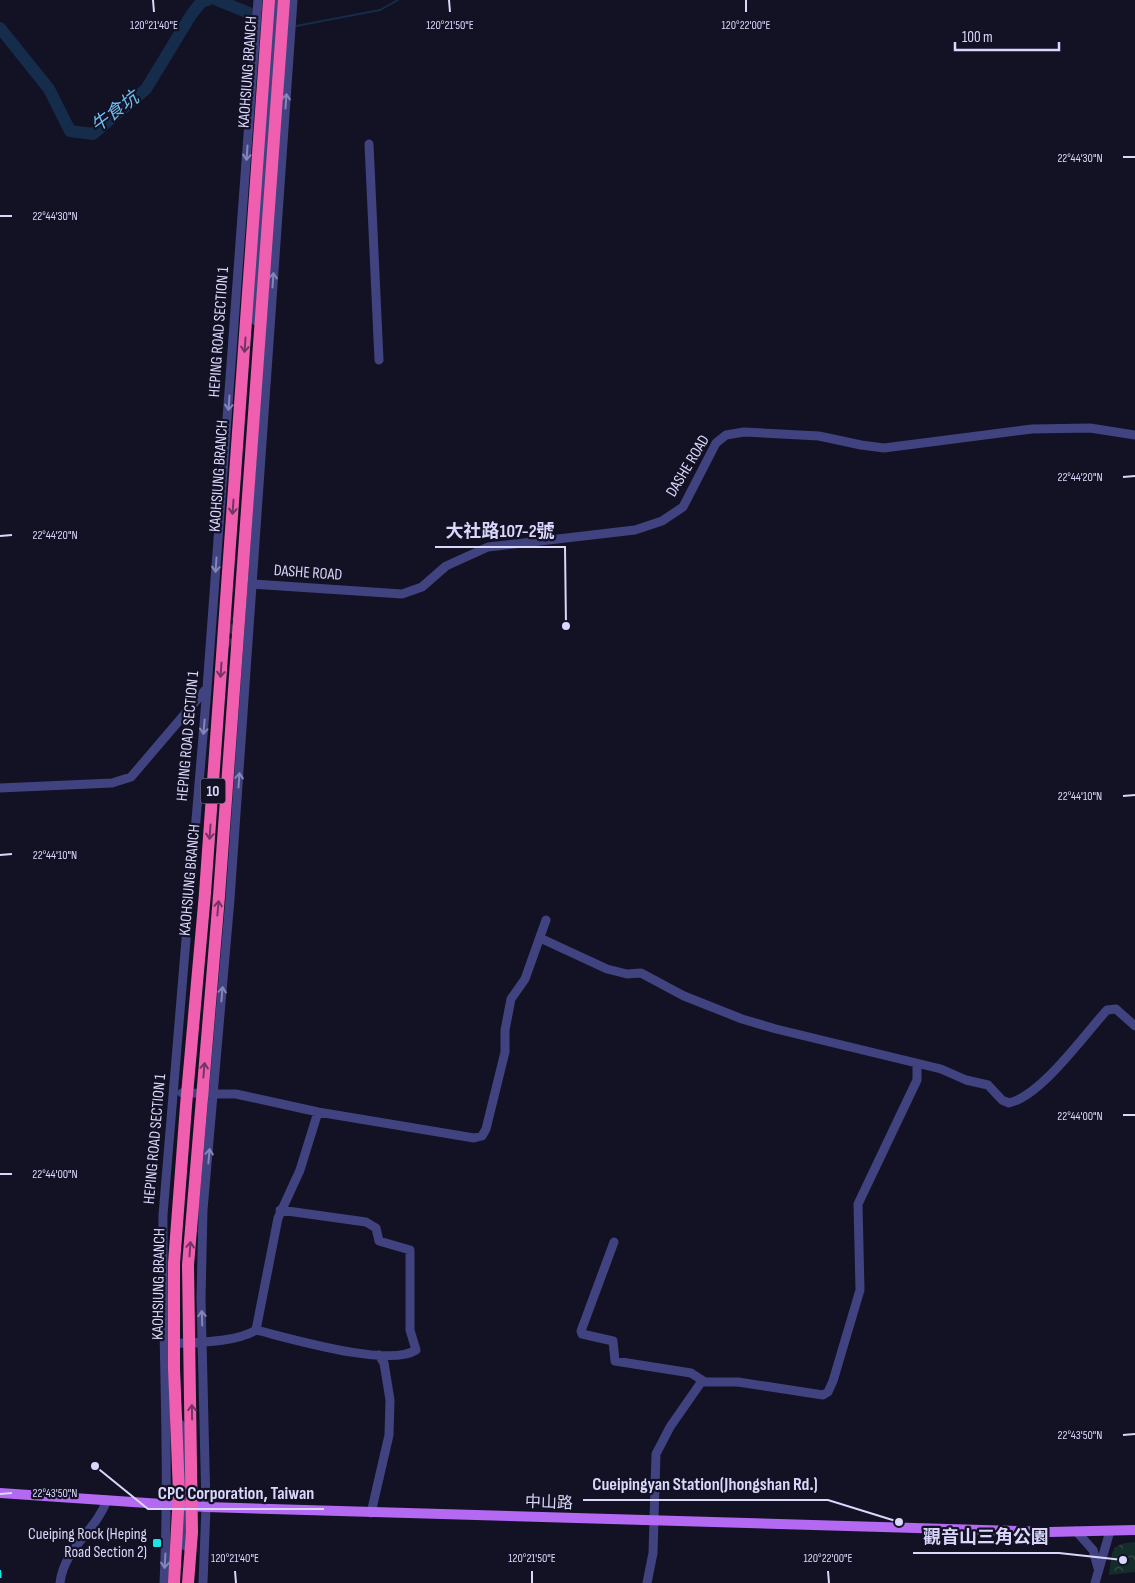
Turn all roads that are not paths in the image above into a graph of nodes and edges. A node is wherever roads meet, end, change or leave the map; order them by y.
1 (258, 0) edge
2 (269, 0) edge
3 (276, 0) edge
4 (284, 0) edge
5 (293, 0) edge
6 (369, 144) dead end
7 (379, 360) dead end
8 (264, 416) junction
9 (1135, 435) edge
10 (252, 584) junction
11 (207, 688) junction
12 (0, 788) edge
13 (546, 920) dead end
14 (540, 938) junction
15 (1135, 1026) edge
16 (917, 1065) junction
17 (175, 1092) junction
18 (214, 1094) junction
19 (318, 1112) junction
20 (280, 1210) junction
21 (614, 1242) dead end
22 (256, 1330) junction
23 (202, 1341) junction
24 (164, 1345) junction
25 (379, 1355) junction
26 (702, 1381) junction
27 (165, 1405) junction
28 (0, 1493) edge
29 (107, 1500) junction
30 (168, 1505) junction
31 (186, 1506) junction
32 (206, 1507) junction
33 (371, 1513) junction
34 (654, 1521) junction
35 (1110, 1530) junction
36 (1135, 1530) edge
37 (1076, 1531) junction
38 (1099, 1571) junction
39 (60, 1583) edge
40 (164, 1583) edge
41 (174, 1583) edge
42 (188, 1583) edge
43 (198, 1583) edge
44 (203, 1583) edge
45 (647, 1583) edge
46 (1095, 1583) edge

1 -> 11 street, HEPING ROAD SECTION 1
2 -> 41 highway, KAOHSIUNG BRANCH / 10, bridge
3 - 8 street, HEPING ROAD SECTION 1
42 -> 4 highway, KAOHSIUNG BRANCH / 10, bridge
8 -> 5 street, HEPING ROAD SECTION 1
6 - 7 street
8 - 10 street, HEPING ROAD SECTION 1
9 - 10 street, DASHE ROAD
18 -> 10 street, HEPING ROAD SECTION 1
11 - 12 street
11 -> 17 street, HEPING ROAD SECTION 1
13 - 14 street
14 - 16 street
14 - 19 street
15 - 16 street
16 - 26 street
17 - 18 street
17 - 24 street, HEPING ROAD SECTION 1
18 - 19 street
23 -> 18 street, HEPING ROAD SECTION 1
19 - 20 street
20 - 22 street
20 - 25 street
21 - 26 street
22 - 23 street
22 - 25 street
23 - 24 street
23 - 32 street, HEPING ROAD SECTION 1
24 - 27 street, HEPING ROAD SECTION 1
25 - 33 street
26 - 34 street
27 - 30 street, HEPING ROAD SECTION 1
27 - 31 street
28 - 29 main road, 中山路
29 - 30 main road, 中山路
29 - 39 street
30 - 31 main road, 中山路
30 -> 40 street, HEPING ROAD SECTION 1
31 - 32 main road, 中山路
31 - 43 street
32 - 33 main road, 中山路
32 - 44 street, HEPING ROAD SECTION 1
33 - 34 main road, 中山路
34 - 37 main road, 中山路
34 - 45 street
35 - 36 main road, 中山路
35 - 37 main road, 中山路
35 - 38 street
37 - 38 street
38 - 46 street

